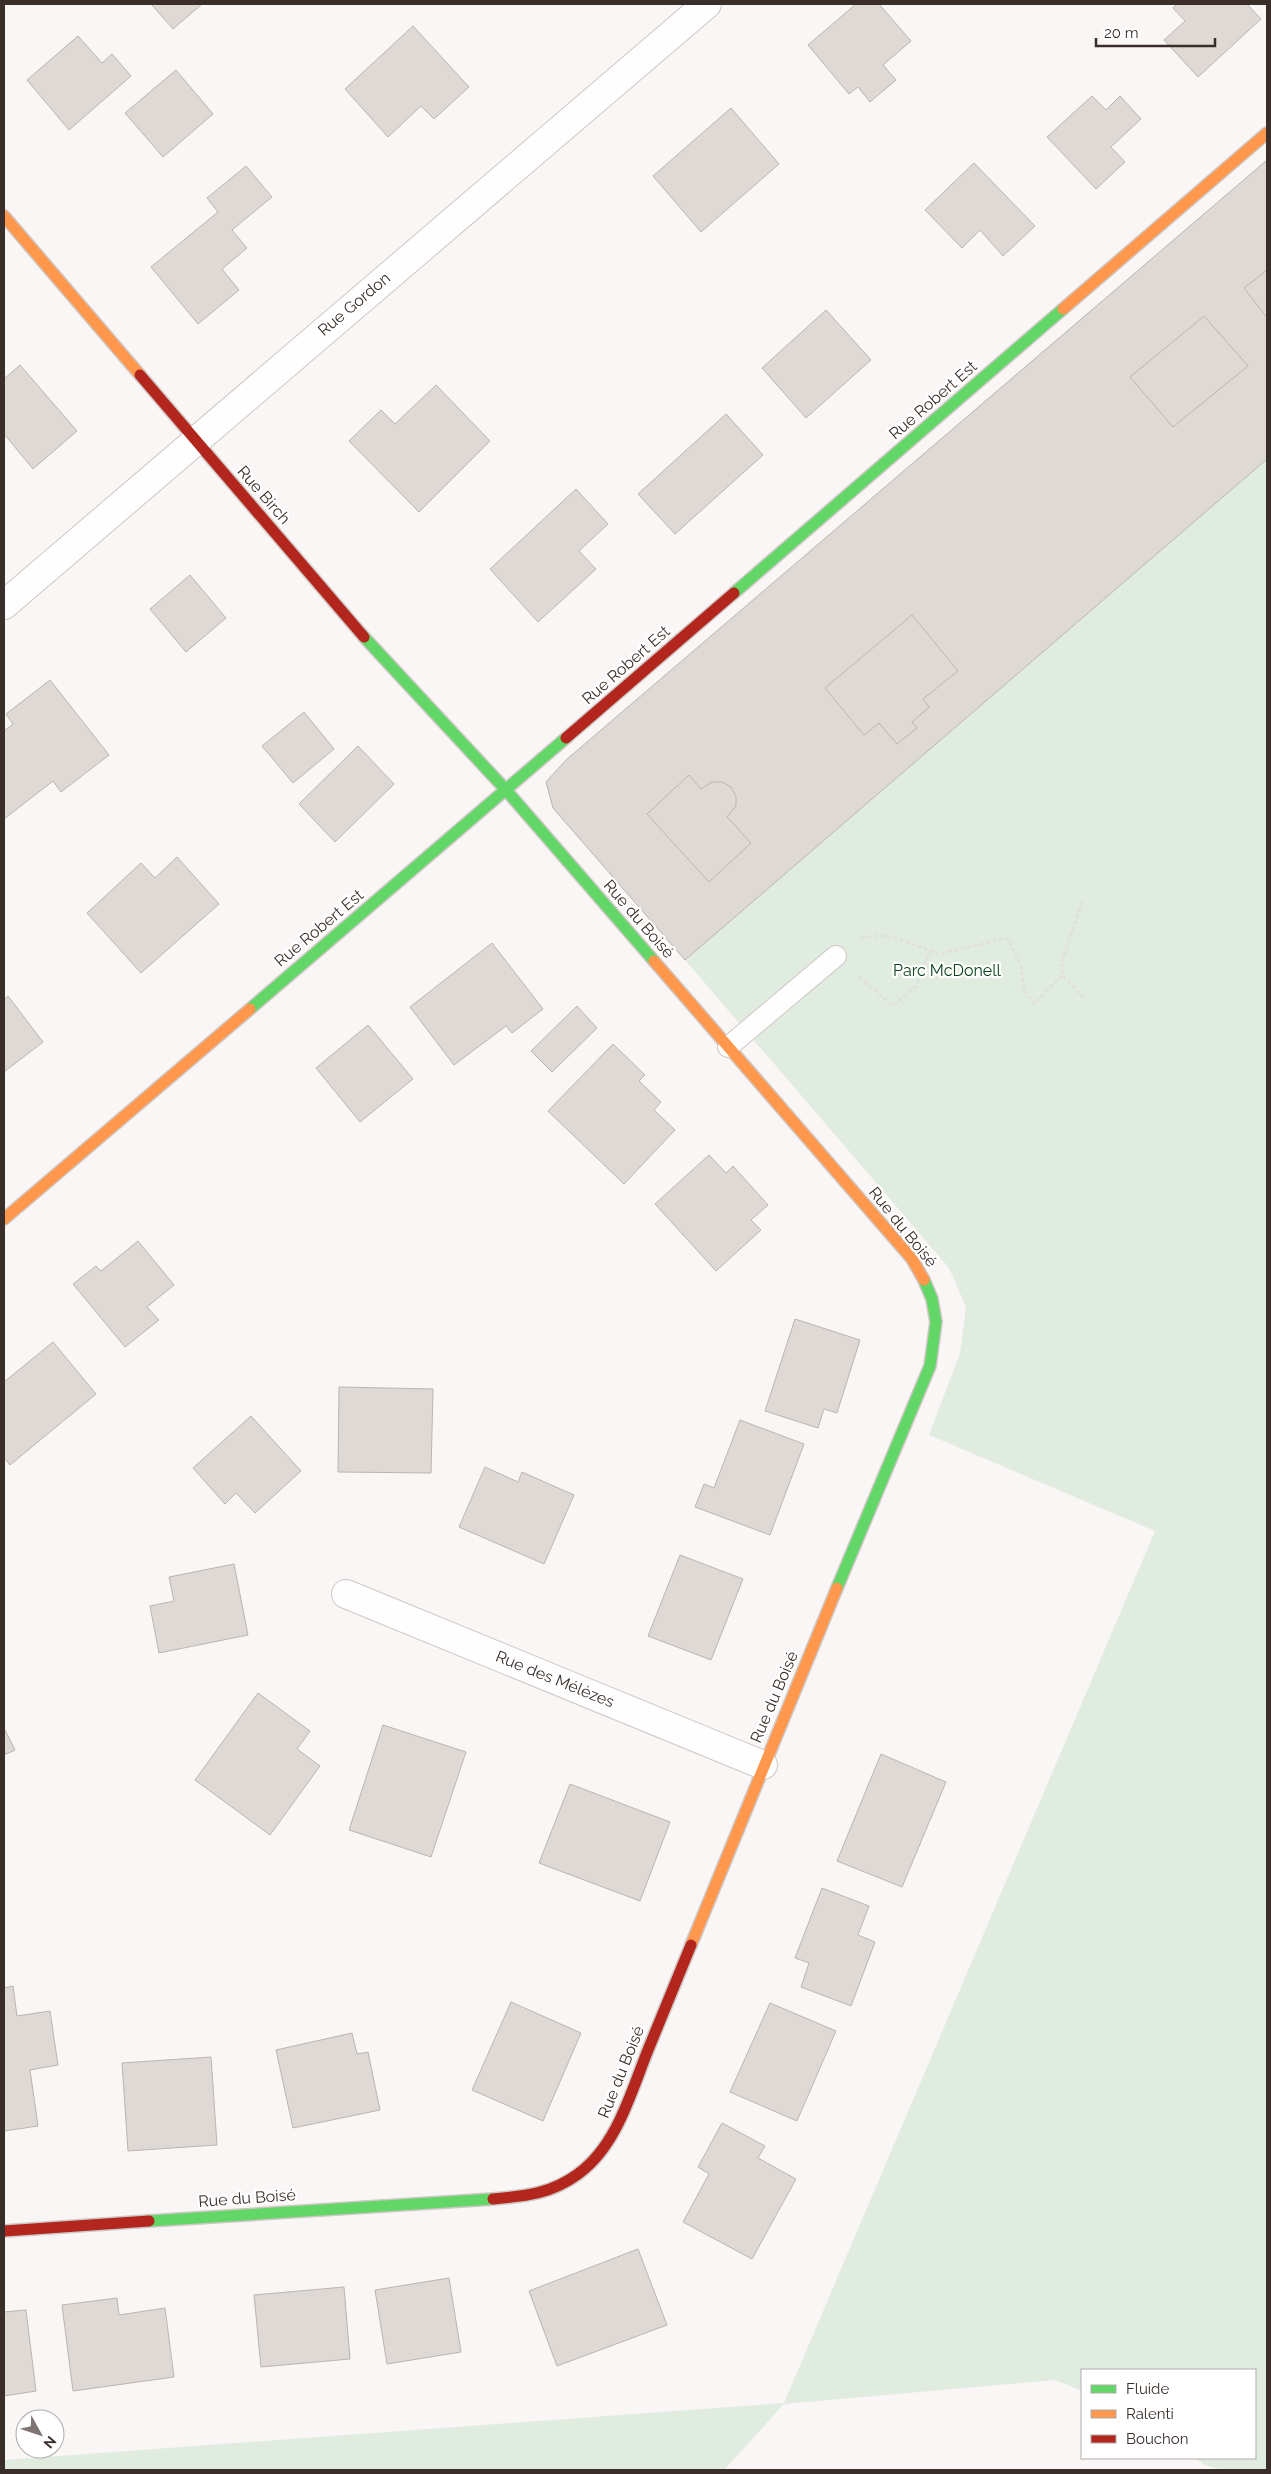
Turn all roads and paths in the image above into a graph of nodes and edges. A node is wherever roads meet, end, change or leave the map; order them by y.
1 (706, 4) edge
2 (1267, 133) edge
3 (4, 216) edge
4 (195, 439) junction
5 (4, 605) edge
6 (506, 790) junction
7 (1082, 902) dead end
8 (930, 951) junction
9 (836, 956) junction
10 (1062, 976) junction
11 (1084, 998) dead end
12 (728, 1047) junction
13 (4, 1219) edge
14 (346, 1594) dead end
15 (763, 1765) junction
16 (4, 2231) edge

1 - 4 street, Rue Gordon
2 - 6 street, Rue Robert Est
3 - 4 street, Rue Birch
4 - 5 street, Rue Gordon
4 - 6 street, Rue Birch
6 - 12 street, Rue du Boisé
6 - 13 street, Rue Robert Est
7 - 10 path
8 - 9 path
8 - 9 path
8 - 10 path
9 - 12 lane
10 - 11 path
12 - 15 street, Rue du Boisé
14 - 15 street, Rue des Mélèzes
15 - 16 street, Rue du Boisé

